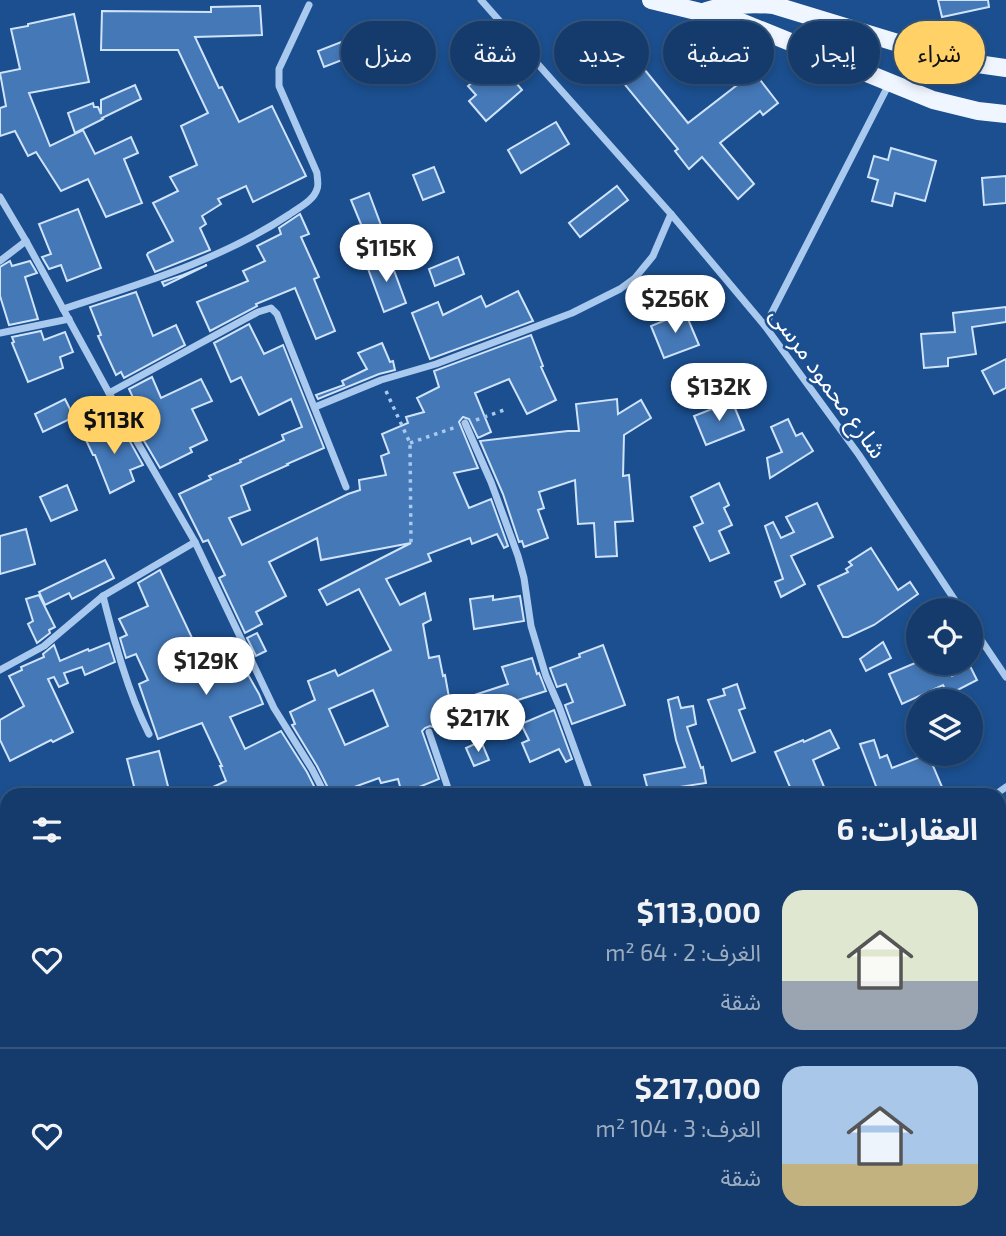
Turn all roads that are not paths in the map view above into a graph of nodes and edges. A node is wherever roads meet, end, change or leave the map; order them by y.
1 (481, 0) edge
2 (652, 0) edge
3 (309, 5) dead end
4 (703, 12) junction
5 (1006, 68) edge
6 (890, 82) junction
7 (1006, 114) edge
8 (0, 197) edge
9 (671, 214) junction
10 (26, 242) junction
11 (0, 261) edge
12 (63, 309) junction
13 (69, 319) junction
14 (765, 326) junction
15 (0, 332) edge
16 (109, 393) junction
17 (315, 407) junction
18 (465, 423) dead end
19 (346, 487) dead end
20 (195, 542) junction
21 (103, 596) junction
22 (953, 598) edge
23 (983, 643) edge
24 (0, 670) edge
25 (1006, 677) edge
26 (429, 732) dead end
27 (149, 734) dead end
28 (322, 788) edge
29 (448, 788) edge
30 (589, 788) edge

1 - 9 street, شارع محمود مرسى
2 - 4 main road
3 - 12 street
4 - 5 main road
4 - 6 main road
6 - 7 main road
6 - 14 street
8 - 10 street
9 - 14 street, شارع محمود مرسى
9 - 17 street
10 - 11 street
10 - 12 street
12 - 13 street
13 - 15 street
13 - 16 street
14 - 22 street, شارع محمود مرسى
16 - 17 street
16 - 20 street
17 - 19 street
18 - 30 street
20 - 21 street
20 - 28 street
21 - 24 street
21 - 27 street
23 - 25 street
26 - 29 street

